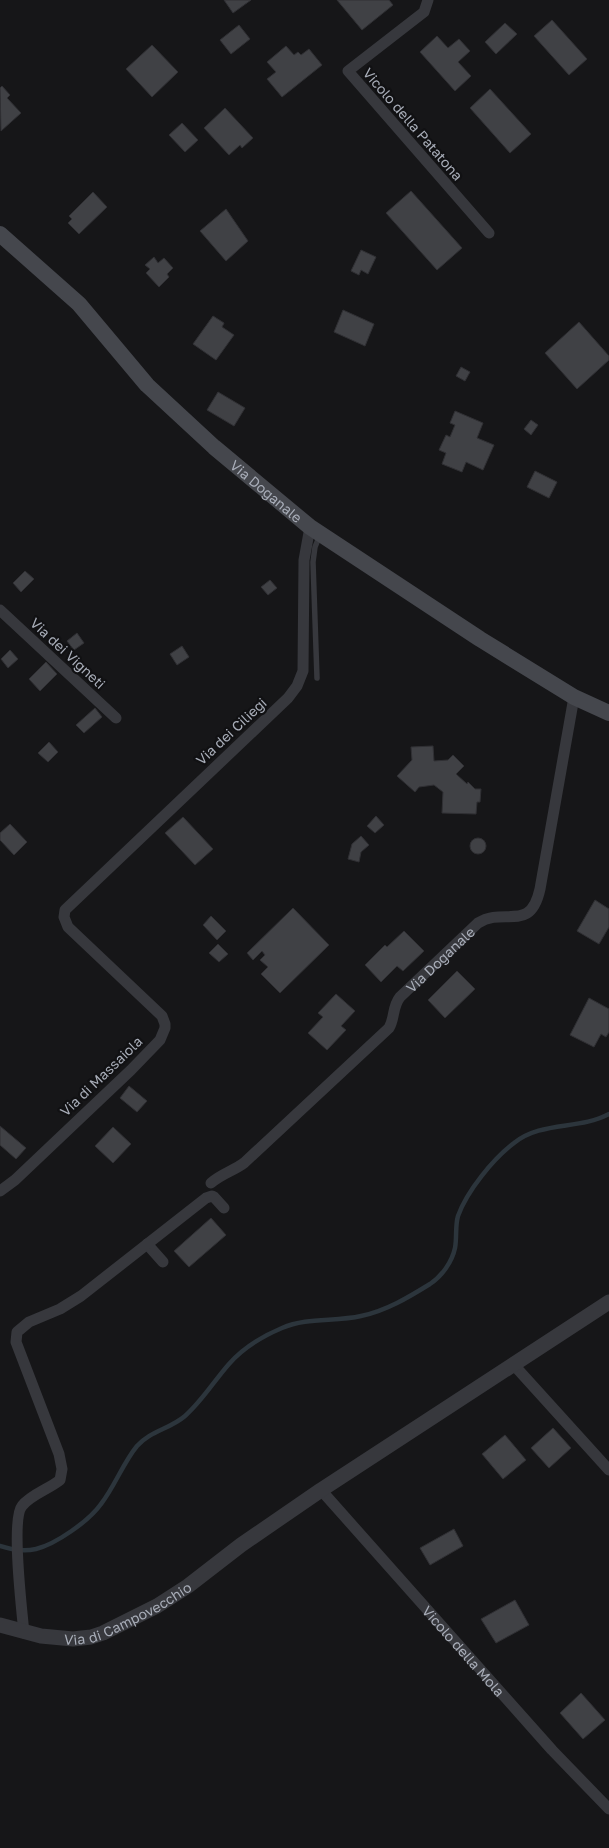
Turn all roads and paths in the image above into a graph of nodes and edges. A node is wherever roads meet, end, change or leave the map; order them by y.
1 (428, 0) edge
2 (489, 233) dead end
3 (0, 234) edge
4 (316, 530) junction
5 (0, 610) edge
6 (318, 678) dead end
7 (574, 697) junction
8 (609, 714) edge
9 (116, 718) dead end
10 (67, 907) joint
11 (210, 1183) dead end
12 (0, 1192) edge
13 (224, 1208) dead end
14 (147, 1244) junction
15 (163, 1262) dead end
16 (609, 1302) edge
17 (513, 1364) junction
18 (609, 1470) edge
19 (321, 1490) junction
20 (0, 1625) edge
21 (24, 1633) junction
22 (609, 1810) edge

1 - 2 street, Vicolo della Patatona
3 - 4 main road, Via Doganale
4 - 6 lane
4 - 7 main road, Via Doganale
4 - 10 street, Via dei Ciliegi
5 - 9 street, Via dei Vigneti
7 - 8 main road, Via Doganale
7 - 11 street, Via Doganale
10 - 12 street, Via di Massaiola
13 - 14 street
14 - 15 street
14 - 21 street
16 - 17 street
17 - 18 street
17 - 19 street
19 - 21 street, Via di Campovecchio
19 - 22 street, Vicolo della Mola
20 - 21 street, Via di Campovecchio

